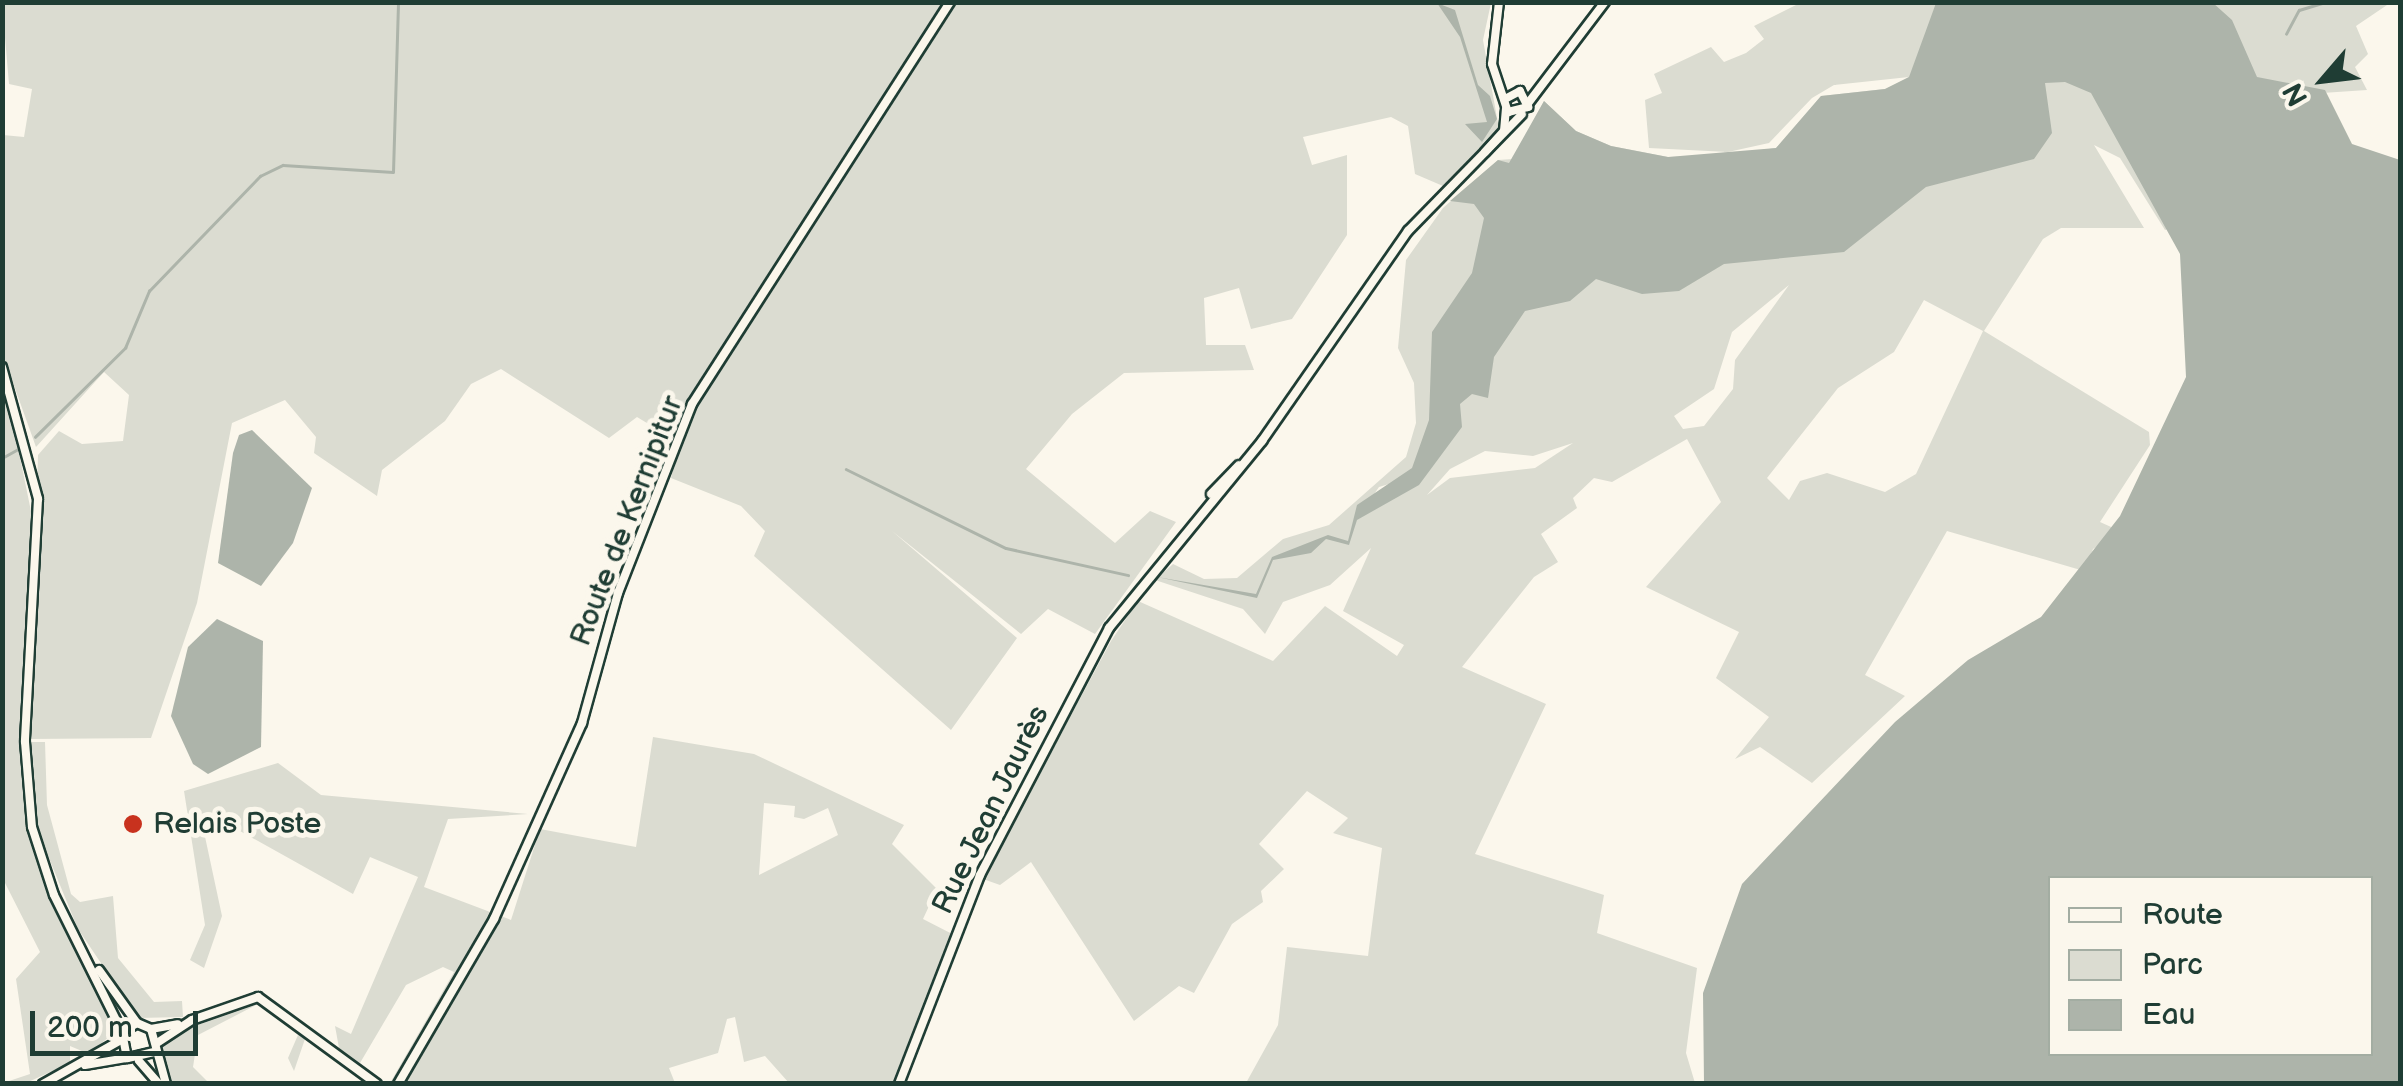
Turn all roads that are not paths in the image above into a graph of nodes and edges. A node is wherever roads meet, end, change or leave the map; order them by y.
1 (950, 2) edge
2 (1499, 2) edge
3 (1605, 2) edge
4 (1499, 79) junction
5 (1539, 86) junction
6 (1518, 91) junction
7 (1505, 104) junction
8 (1525, 110) junction
9 (1482, 157) junction
10 (2, 368) edge
11 (87, 955) junction
12 (192, 1020) junction
13 (137, 1023) junction
14 (152, 1029) junction
15 (121, 1036) junction
16 (156, 1048) junction
17 (128, 1058) junction
18 (139, 1061) junction
19 (85, 1064) junction
20 (42, 1084) edge
21 (162, 1084) edge
22 (377, 1084) edge
23 (398, 1084) edge
24 (898, 1084) edge

1 - 23 main road, Route de Kernipitur
2 - 4 main road
3 - 5 main road
4 - 6 main road
4 - 7 main road
5 - 6 main road
5 - 8 main road
6 - 7 main road
6 - 8 main road
7 - 8 main road
7 - 9 main road
8 - 9 main road
9 - 24 main road, Rue Jean Jaurès
10 - 11 main road
11 - 13 main road
11 - 15 main road
12 - 14 main road
12 - 16 main road
12 - 22 main road
13 - 14 main road
13 - 15 main road
14 - 16 main road
15 - 17 main road
15 - 19 main road
16 - 18 main road
16 - 21 main road
17 - 18 main road
17 - 19 main road
18 - 21 main road
19 - 20 main road

